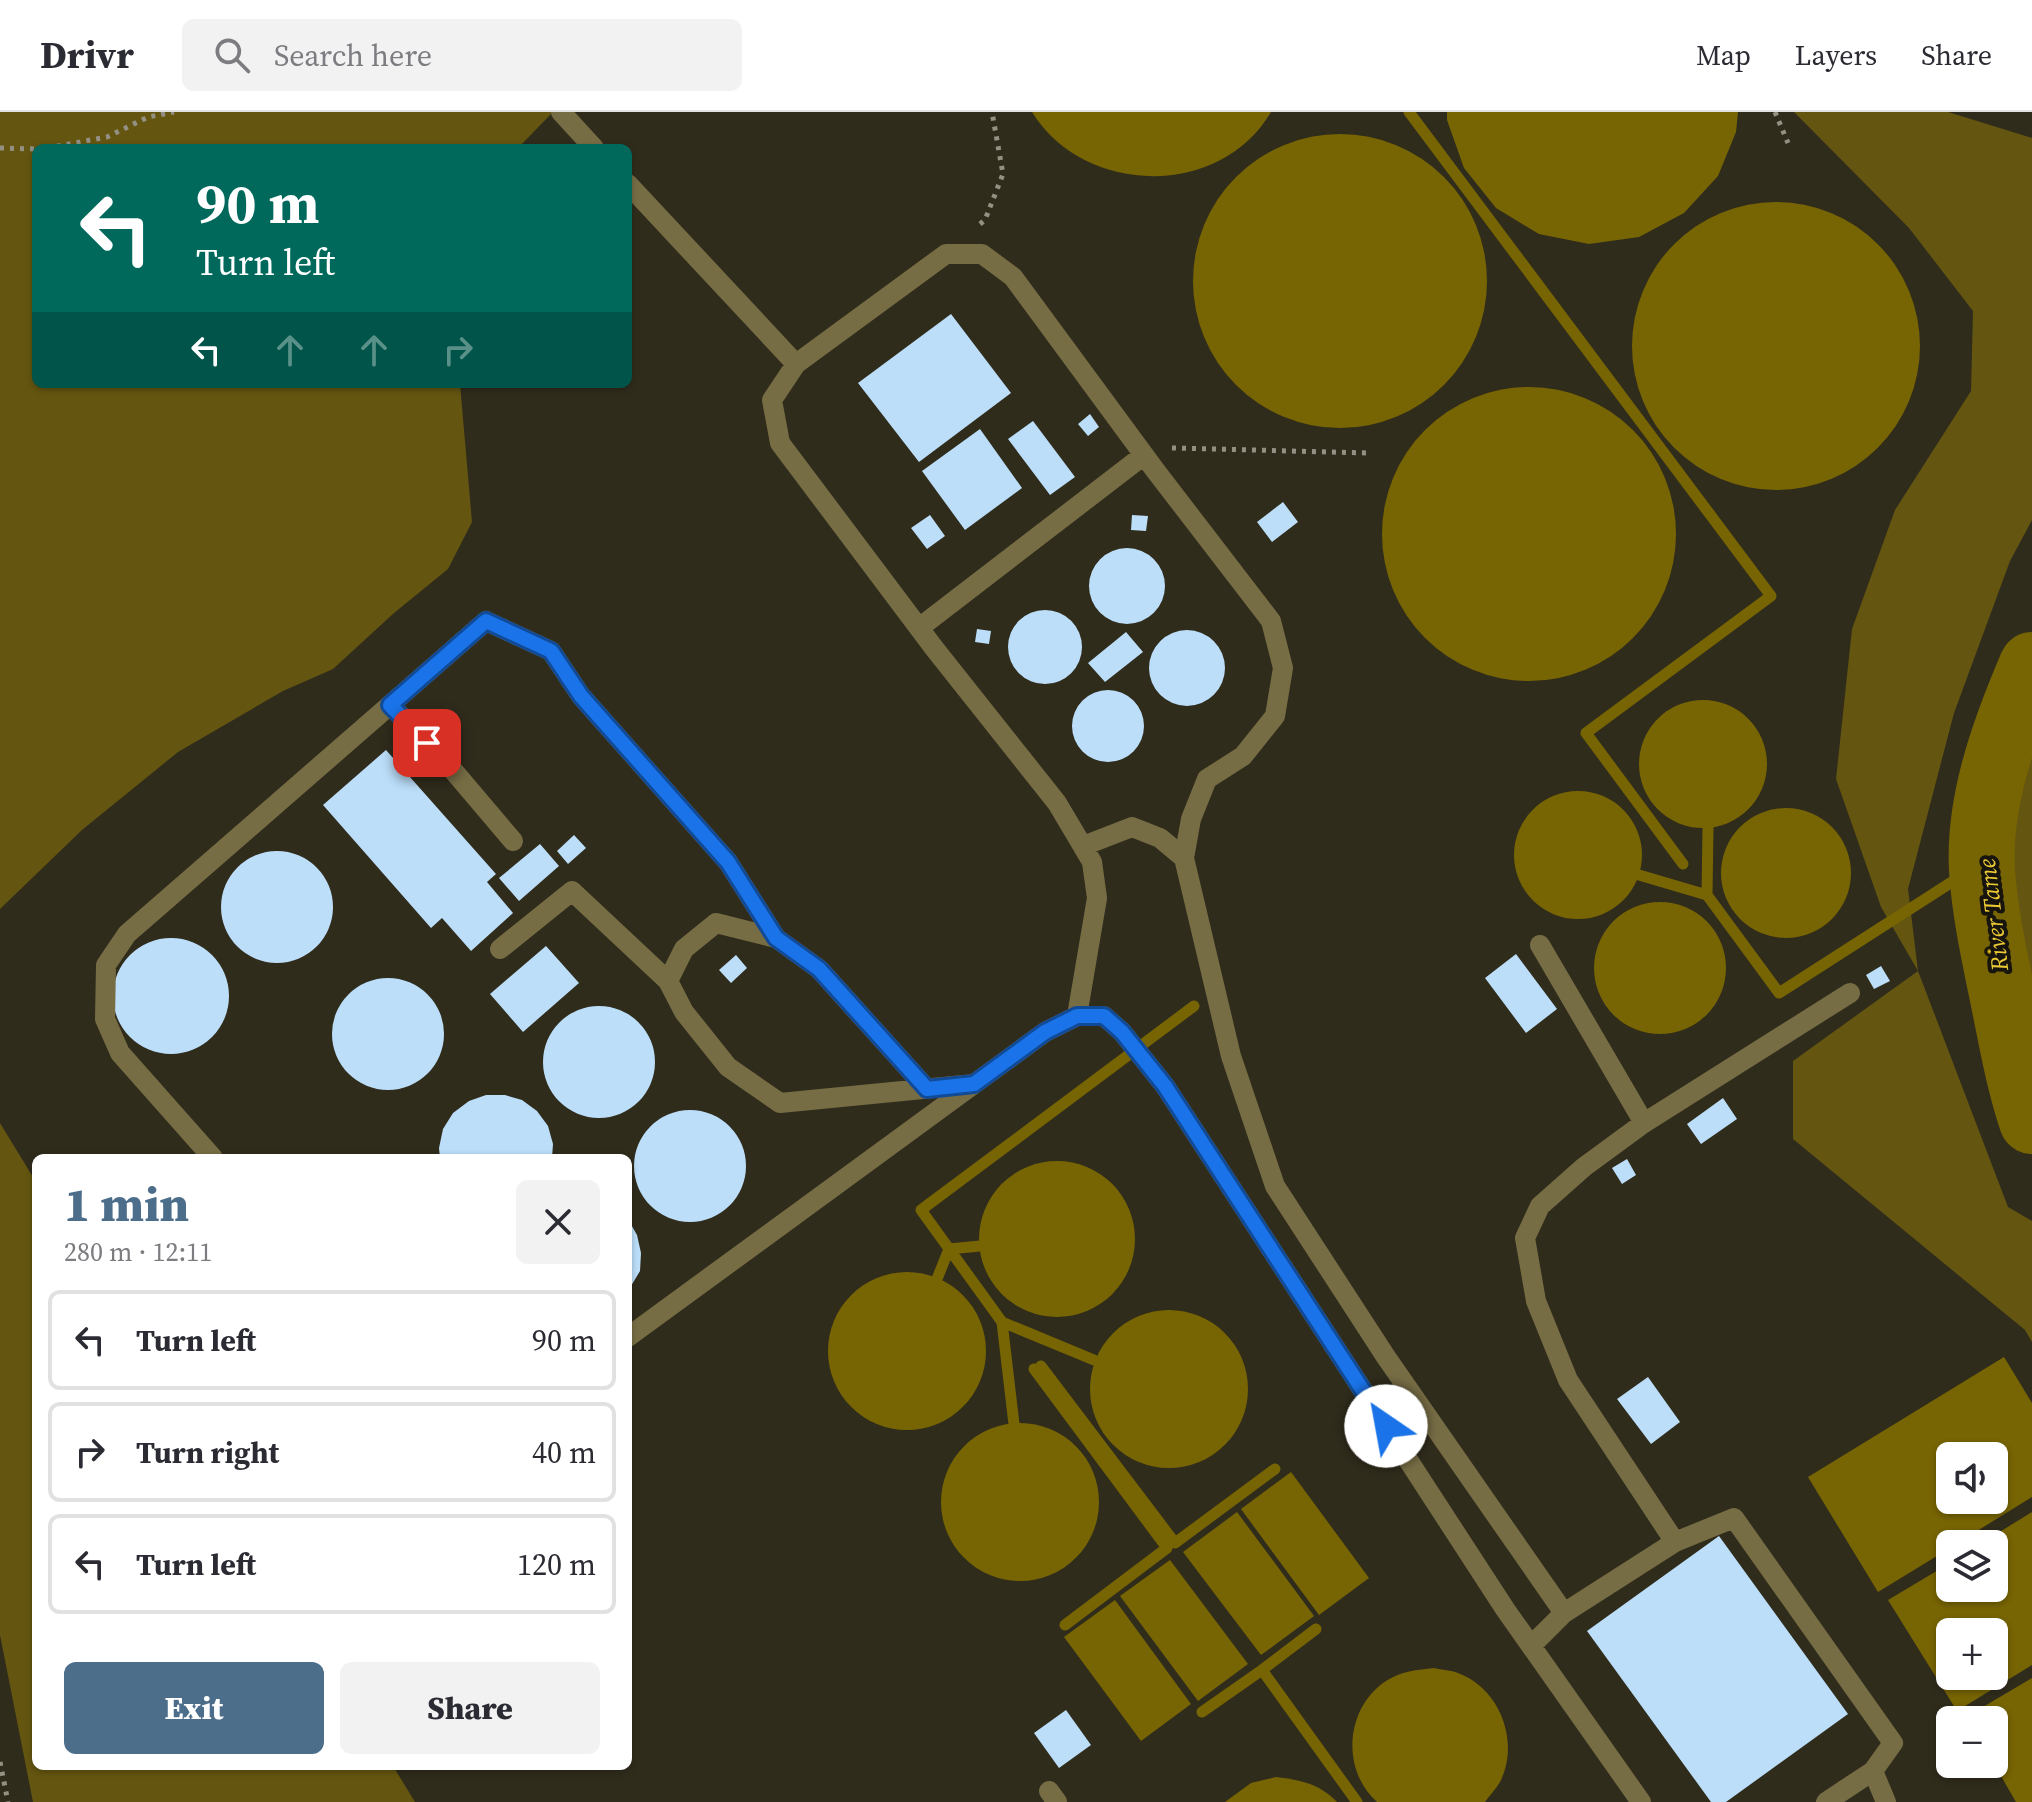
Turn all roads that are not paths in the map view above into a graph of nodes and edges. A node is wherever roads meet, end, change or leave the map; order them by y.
1 (561, 112) edge
2 (590, 144) edge
3 (632, 188) edge
4 (796, 364) junction
5 (1144, 455) junction
6 (919, 628) junction
7 (390, 705) junction
8 (513, 841) dead end
9 (1083, 846) junction
10 (1184, 858) junction
11 (776, 938) junction
12 (1540, 945) dead end
13 (500, 949) dead end
14 (668, 981) junction
15 (1850, 993) dead end
16 (1077, 1016) junction
17 (974, 1084) junction
18 (927, 1089) junction
19 (1644, 1123) junction
20 (209, 1154) edge
21 (632, 1334) edge
22 (1675, 1542) junction
23 (1564, 1613) junction
24 (1531, 1646) junction
25 (1873, 1771) junction
26 (1641, 1802) edge
27 (1826, 1802) edge
28 (1886, 1802) edge

1 - 2 lane
3 - 4 lane
4 - 5 lane
4 - 6 lane
5 - 6 lane
5 - 10 lane
6 - 9 lane
7 - 8 lane
7 - 11 lane
7 - 20 lane
9 - 10 lane
9 - 16 lane
10 - 23 lane
11 - 14 lane
11 - 18 lane
12 - 19 lane
13 - 14 lane
14 - 18 lane
15 - 19 lane
16 - 17 lane
16 - 24 lane
17 - 18 lane
17 - 21 lane
19 - 22 lane
22 - 23 lane
22 - 25 lane
23 - 24 lane
24 - 26 lane
25 - 27 lane
25 - 28 lane

